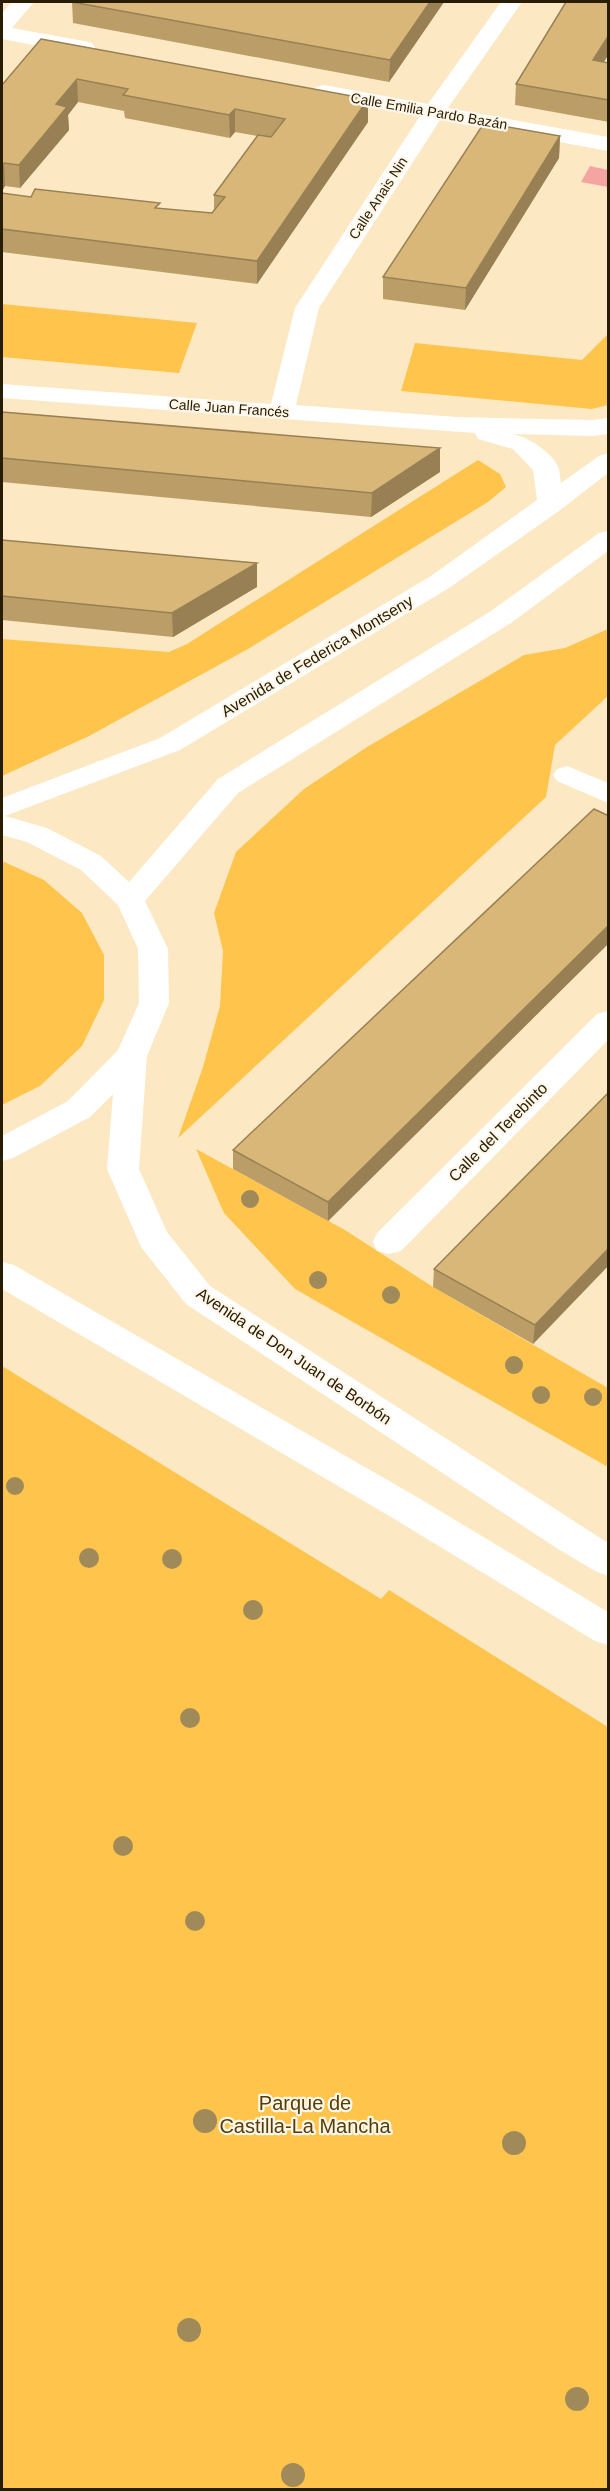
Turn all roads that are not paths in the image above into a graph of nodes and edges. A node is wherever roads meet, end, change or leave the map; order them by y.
1 (23, 2) edge
2 (511, 2) edge
3 (2, 26) edge
4 (2, 33) edge
5 (107, 52) edge
6 (305, 88) edge
7 (434, 112) junction
8 (609, 144) edge
9 (2, 391) edge
10 (282, 411) junction
11 (457, 425) junction
12 (609, 426) edge
13 (609, 461) edge
14 (550, 505) junction
15 (609, 539) edge
16 (567, 775) dead end
17 (609, 794) edge
18 (2, 808) edge
19 (2, 825) edge
20 (130, 900) junction
21 (609, 1022) edge
22 (131, 1056) junction
23 (2, 1150) edge
24 (389, 1242) dead end
25 (2, 1274) edge
26 (609, 1561) edge
27 (609, 1630) edge

1 - 3 street
2 - 7 street, Calle Anais Nin
4 - 5 street
6 - 7 street, Calle Emilia Pardo Bazán
7 - 8 street, Calle Emilia Pardo Bazán
7 - 10 street, Calle Anais Nin
9 - 10 street, Calle Juan Francés
10 - 11 street, Calle Juan Francés
11 - 12 street, Calle Juan Francés
11 - 14 street, Calle Juan Francés
13 - 14 street, Avenida de Federica Montseny
14 - 18 street, Avenida de Federica Montseny
15 - 20 street
16 - 17 street
19 - 20 street
20 - 22 street
21 - 24 street, Calle del Terebinto
22 - 23 street
22 - 26 street, Avenida de Don Juan de Borbón
25 - 27 street

